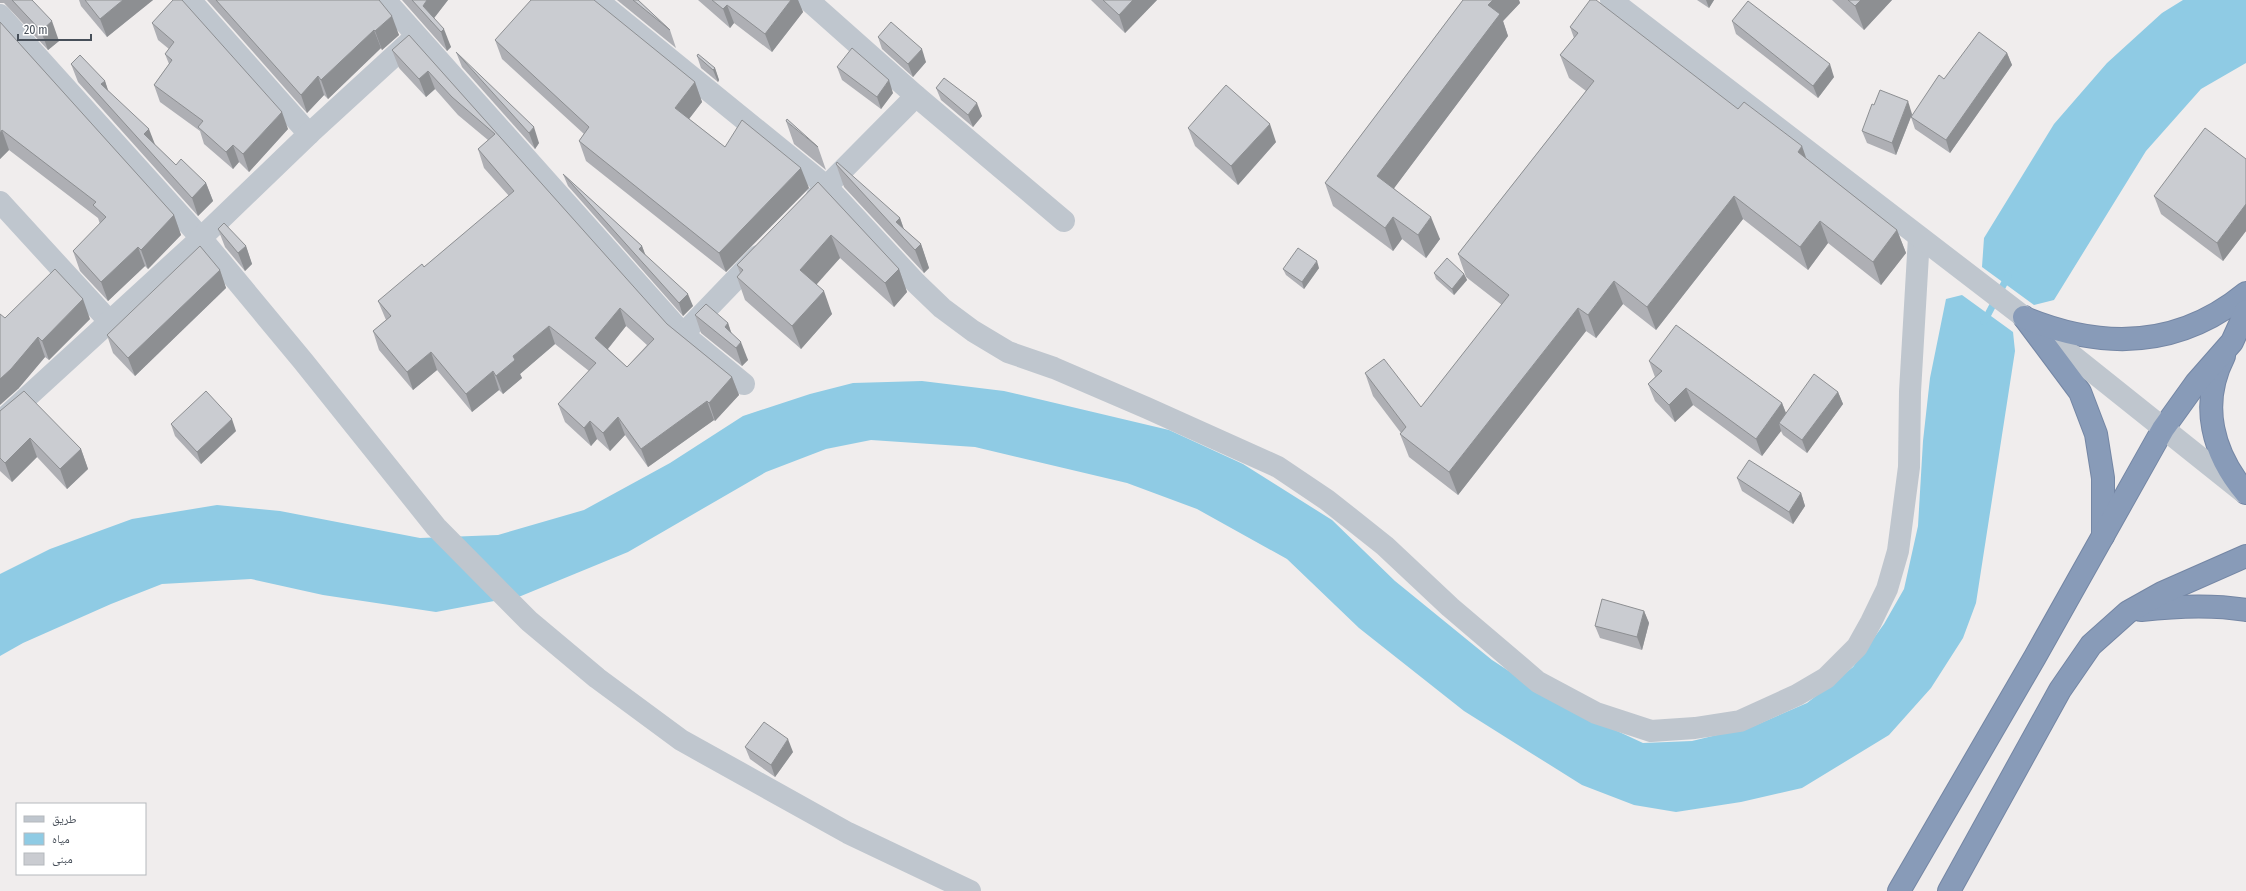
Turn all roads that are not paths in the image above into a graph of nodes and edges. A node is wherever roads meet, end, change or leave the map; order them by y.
1 (190, 0) edge
2 (385, 0) edge
3 (597, 0) edge
4 (808, 0) edge
5 (1611, 0) edge
6 (0, 15) edge
7 (416, 36) junction
8 (916, 96) junction
9 (309, 134) junction
10 (826, 186) junction
11 (0, 202) edge
12 (804, 209) edge
13 (1064, 221) dead end
14 (1919, 237) junction
15 (201, 238) junction
16 (771, 243) edge
17 (2246, 293) edge
18 (2246, 311) edge
19 (2024, 317) junction
20 (110, 322) junction
21 (683, 334) junction
22 (2239, 334) edge
23 (744, 384) dead end
24 (0, 422) edge
25 (2163, 429) junction
26 (2246, 494) edge
27 (2103, 537) junction
28 (2246, 556) edge
29 (2246, 610) edge
30 (2128, 612) junction
31 (970, 891) edge
32 (1899, 891) edge
33 (1949, 891) edge

1 - 9 street
2 - 7 street
3 - 10 street
4 - 8 street
5 - 14 street
6 - 15 street
7 - 9 street
7 - 21 street
8 - 10 street
8 - 13 street
9 - 15 street
10 - 12 street
10 - 14 street
11 - 20 street
14 - 19 street
15 - 20 street
15 - 31 street
16 - 21 street
17 - 19 highway
18 - 22 highway
19 - 25 street
19 - 27 highway
20 - 24 street
21 - 23 street
22 - 25 highway
22 - 26 highway
25 - 26 street
25 - 27 highway
27 - 32 highway
28 - 30 highway
29 - 30 highway
30 - 33 highway

